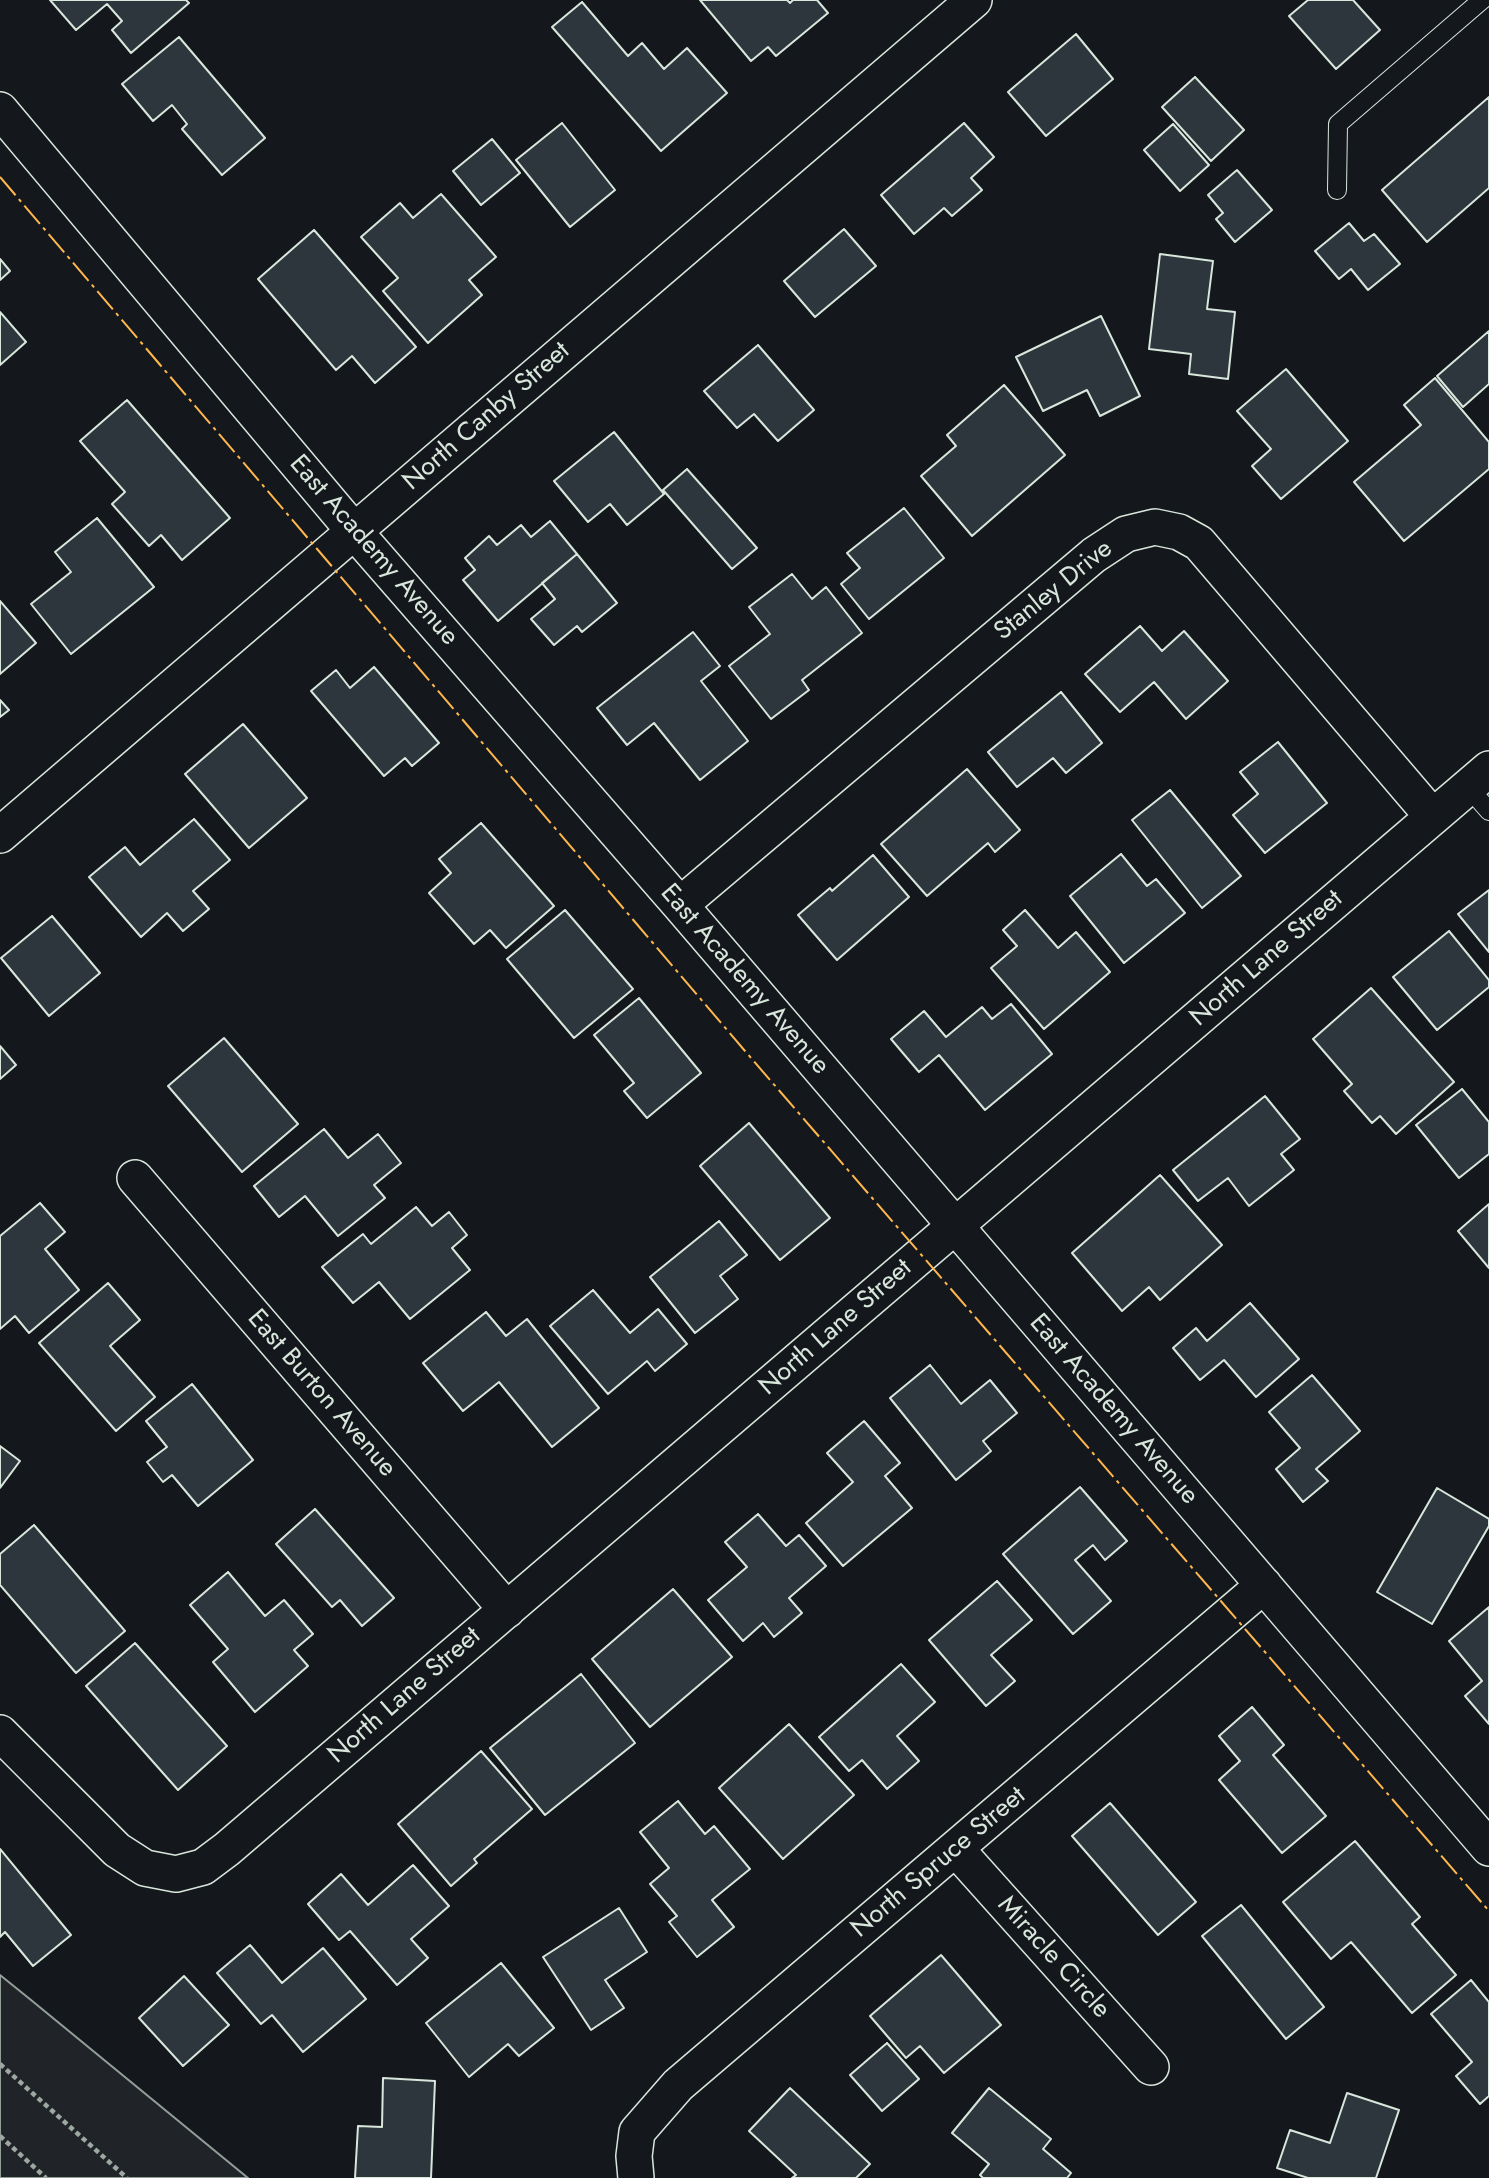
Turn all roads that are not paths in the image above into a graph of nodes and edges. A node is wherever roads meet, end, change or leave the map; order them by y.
1 (974, 0) edge
2 (1482, 0) edge
3 (0, 110) edge
4 (1337, 190) dead end
5 (355, 531) junction
6 (1482, 789) edge
7 (1433, 817) junction
8 (0, 835) edge
9 (680, 905) junction
10 (135, 1178) dead end
11 (954, 1227) junction
12 (1264, 1585) junction
13 (507, 1610) junction
14 (0, 1733) edge
15 (1489, 1848) edge
16 (956, 1849) junction
17 (1151, 2067) dead end
18 (635, 2167) edge

1 - 5 street, North Canby Street
2 - 4 lane
3 - 5 street, East Academy Avenue
5 - 8 street, North Canby Street
5 - 9 street, East Academy Avenue
6 - 7 street, North Lane Street
7 - 9 street, Stanley Drive
7 - 11 street, North Lane Street
9 - 11 street, East Academy Avenue
10 - 13 street, East Burton Avenue
11 - 12 street, East Academy Avenue
11 - 13 street, North Lane Street
12 - 15 street, East Academy Avenue
12 - 16 street, North Spruce Street
13 - 14 street, North Lane Street
16 - 17 street, Miracle Circle
16 - 18 street, North Spruce Street

